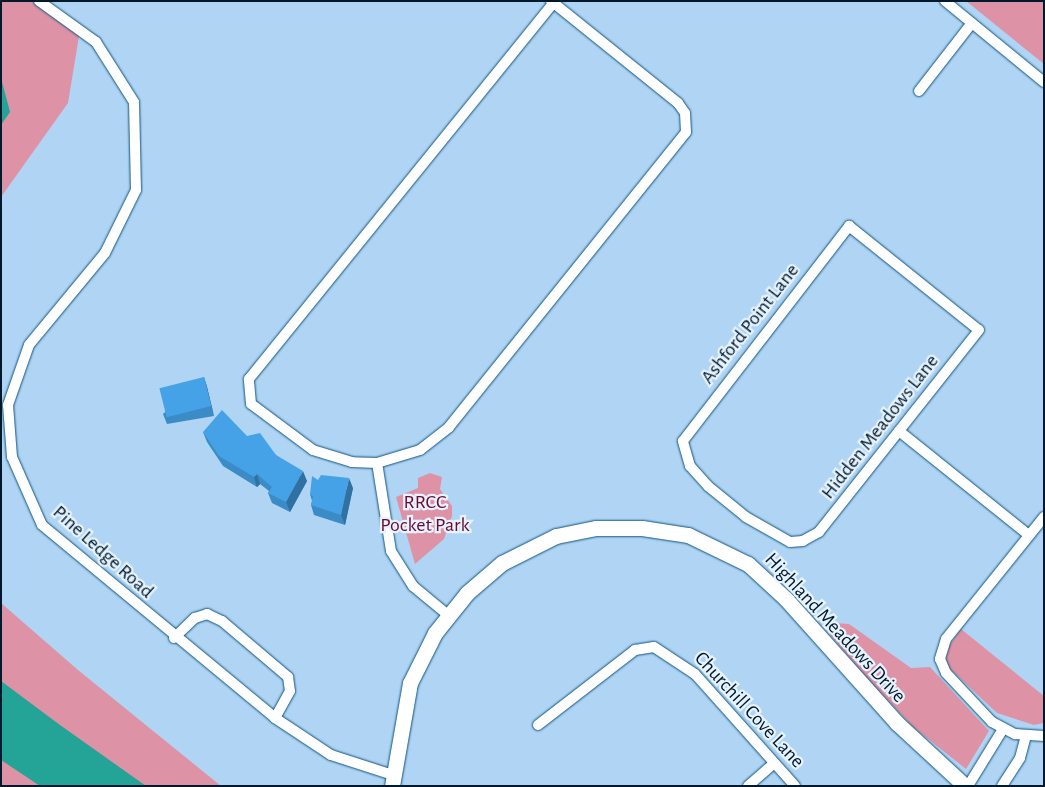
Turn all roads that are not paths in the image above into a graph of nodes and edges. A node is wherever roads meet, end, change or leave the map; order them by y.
1 (39, 1) edge
2 (945, 1) edge
3 (553, 2) edge
4 (972, 23) junction
5 (1044, 82) edge
6 (919, 91) dead end
7 (849, 226) joint
8 (899, 431) junction
9 (377, 464) junction
10 (1044, 517) edge
11 (1029, 535) junction
12 (803, 541) joint
13 (448, 616) junction
14 (174, 638) junction
15 (275, 718) junction
16 (538, 725) dead end
17 (1003, 729) junction
18 (1026, 736) junction
19 (1044, 736) edge
20 (774, 763) junction
21 (392, 780) edge
22 (748, 786) edge
23 (795, 786) edge
24 (966, 786) edge
25 (1002, 786) edge

1 - 14 street, Pine Ledge Road
2 - 4 street
3 - 9 street
3 - 9 street
4 - 5 street
4 - 6 street
7 - 8 street, Hidden Meadows Lane
7 - 12 street, Ashford Point Lane
8 - 11 street
8 - 12 street, Hidden Meadows Lane
9 - 13 street
10 - 11 street
11 - 17 street
13 - 21 street, Highland Meadows Drive
13 - 24 street, Highland Meadows Drive
14 - 15 street, Pine Ledge Road
14 - 15 street
15 - 21 street, Pine Ledge Road
16 - 20 street, Churchill Cove Lane
17 - 18 street
17 - 24 street
18 - 19 street
18 - 25 street
20 - 22 street
20 - 23 street, Churchill Cove Lane

